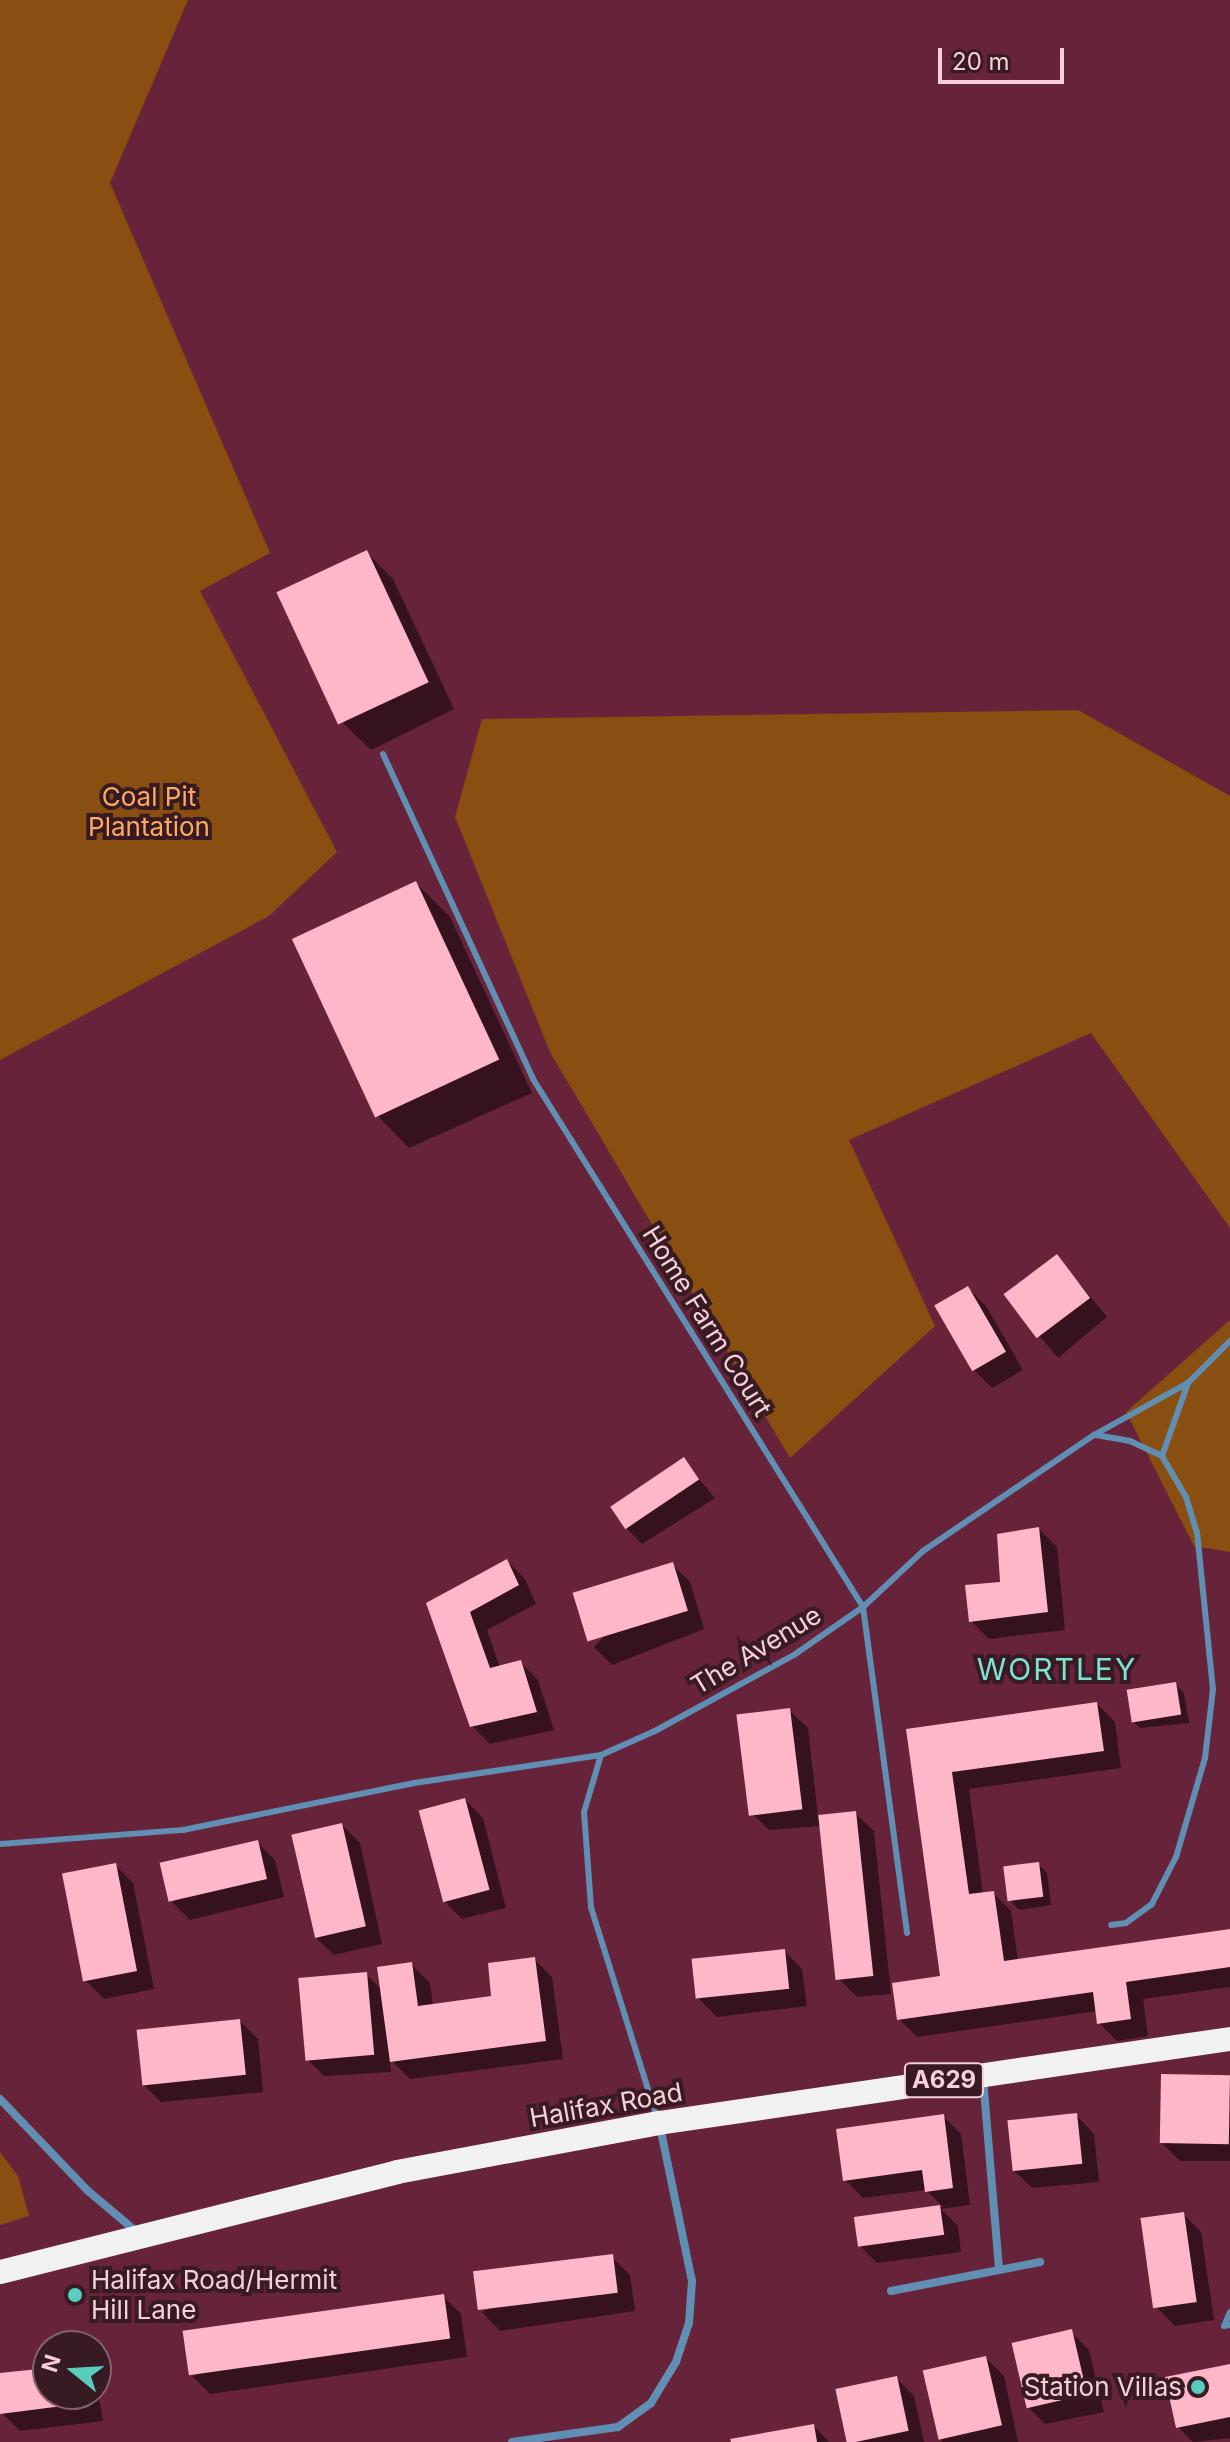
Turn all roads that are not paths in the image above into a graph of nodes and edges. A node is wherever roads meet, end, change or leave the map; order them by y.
1 (383, 754) dead end
2 (1230, 1341) edge
3 (1188, 1383) junction
4 (1094, 1435) junction
5 (1162, 1456) junction
6 (863, 1607) junction
7 (601, 1755) junction
8 (0, 1844) edge
9 (1111, 1925) dead end
10 (907, 1933) dead end
11 (1230, 2039) edge
12 (983, 2074) junction
13 (0, 2099) edge
14 (659, 2123) junction
15 (140, 2234) junction
16 (1040, 2262) dead end
17 (999, 2269) junction
18 (0, 2272) edge
19 (891, 2291) dead end
20 (1230, 2312) edge
21 (1230, 2325) edge
22 (512, 2442) edge

1 - 6 lane, Home Farm Court
2 - 3 lane, The Avenue
3 - 4 lane, The Avenue
3 - 5 lane
4 - 5 lane
4 - 6 lane, The Avenue
5 - 9 lane
6 - 7 lane, The Avenue
6 - 10 lane, Home Farm Court
7 - 8 lane, The Avenue
7 - 14 lane
11 - 12 highway, Halifax Road / A629
12 - 14 highway, Halifax Road / A629
12 - 17 street
13 - 15 street
14 - 15 highway, Halifax Road / A629
14 - 22 street
15 - 18 highway, Halifax Road / A629
16 - 17 street
17 - 19 street
20 - 21 lane

